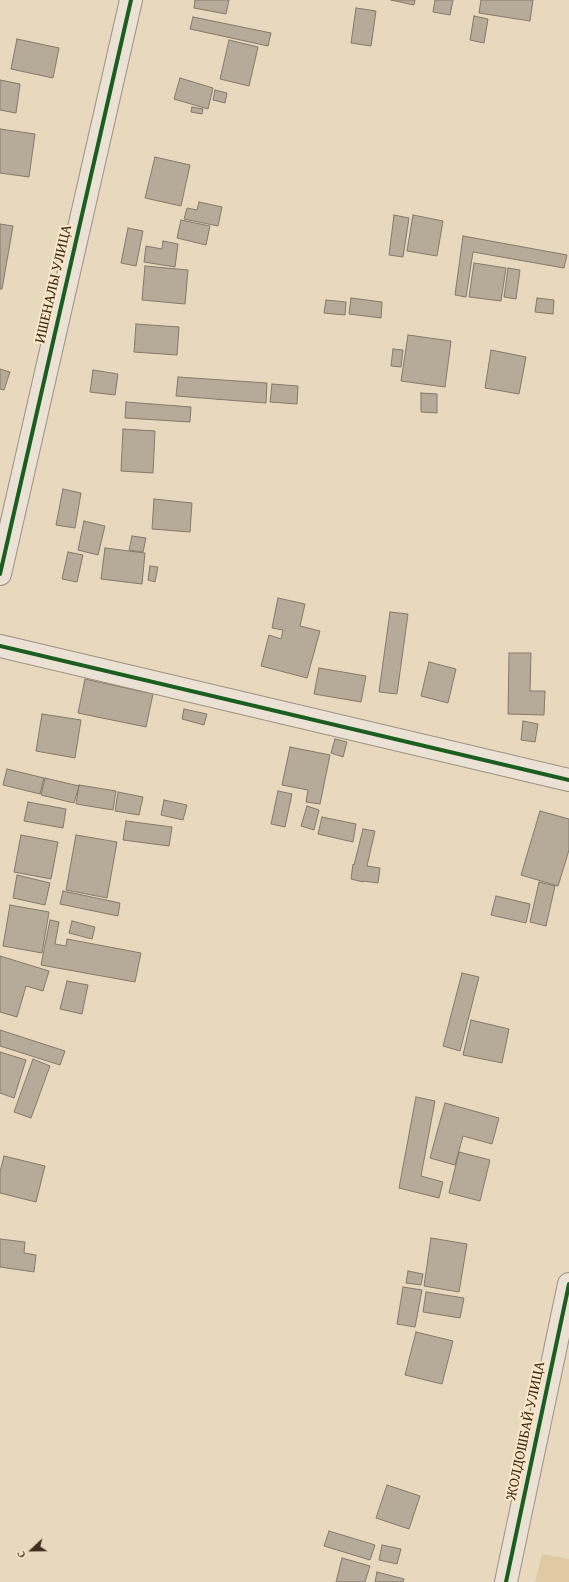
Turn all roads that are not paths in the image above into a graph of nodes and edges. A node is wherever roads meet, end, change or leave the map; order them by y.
1 (132, 0) edge
2 (0, 574) edge
3 (0, 646) edge
4 (569, 780) edge
5 (569, 1284) edge
6 (506, 1582) edge

1 - 2 street, ИШЕНАЛЫ УЛИЦА
3 - 4 street
5 - 6 street, ЖОЛДОШБАЙ УЛИЦА

